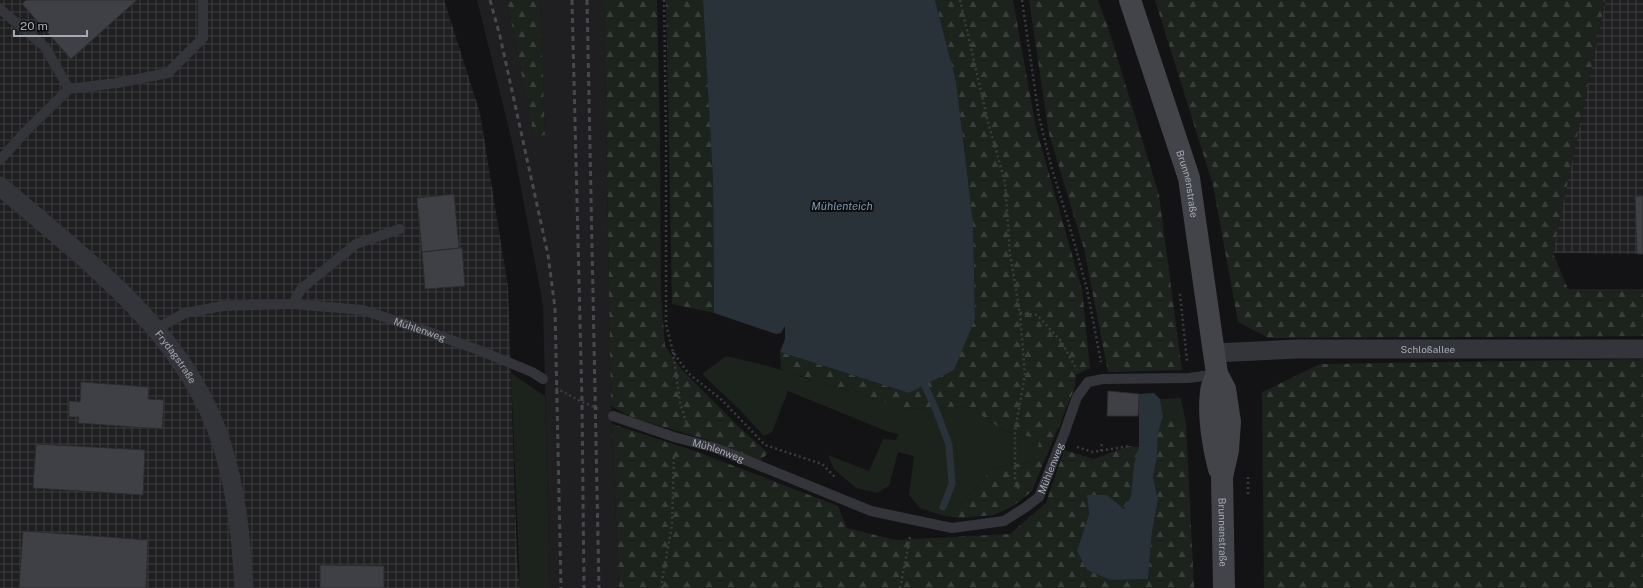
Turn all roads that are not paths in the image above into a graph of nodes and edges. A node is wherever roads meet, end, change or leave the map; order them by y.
1 (203, 0) edge
2 (1130, 0) edge
3 (0, 9) edge
4 (69, 89) junction
5 (0, 160) edge
6 (0, 186) edge
7 (400, 229) dead end
8 (293, 304) junction
9 (156, 329) junction
10 (1643, 350) edge
11 (1215, 364) junction
12 (543, 379) road end
13 (614, 416) road end
14 (244, 588) edge
15 (1224, 588) edge

1 - 4 lane
2 - 11 street, Brunnenstraße
3 - 4 lane
4 - 5 lane
6 - 9 street, Frydagstraße
7 - 8 lane
8 - 9 lane, Mühlenweg
8 - 12 lane, Mühlenweg
9 - 14 street, Frydagstraße
10 - 11 street, Schloßallee
11 - 13 lane, Mühlenweg
11 - 15 street, Brunnenstraße

